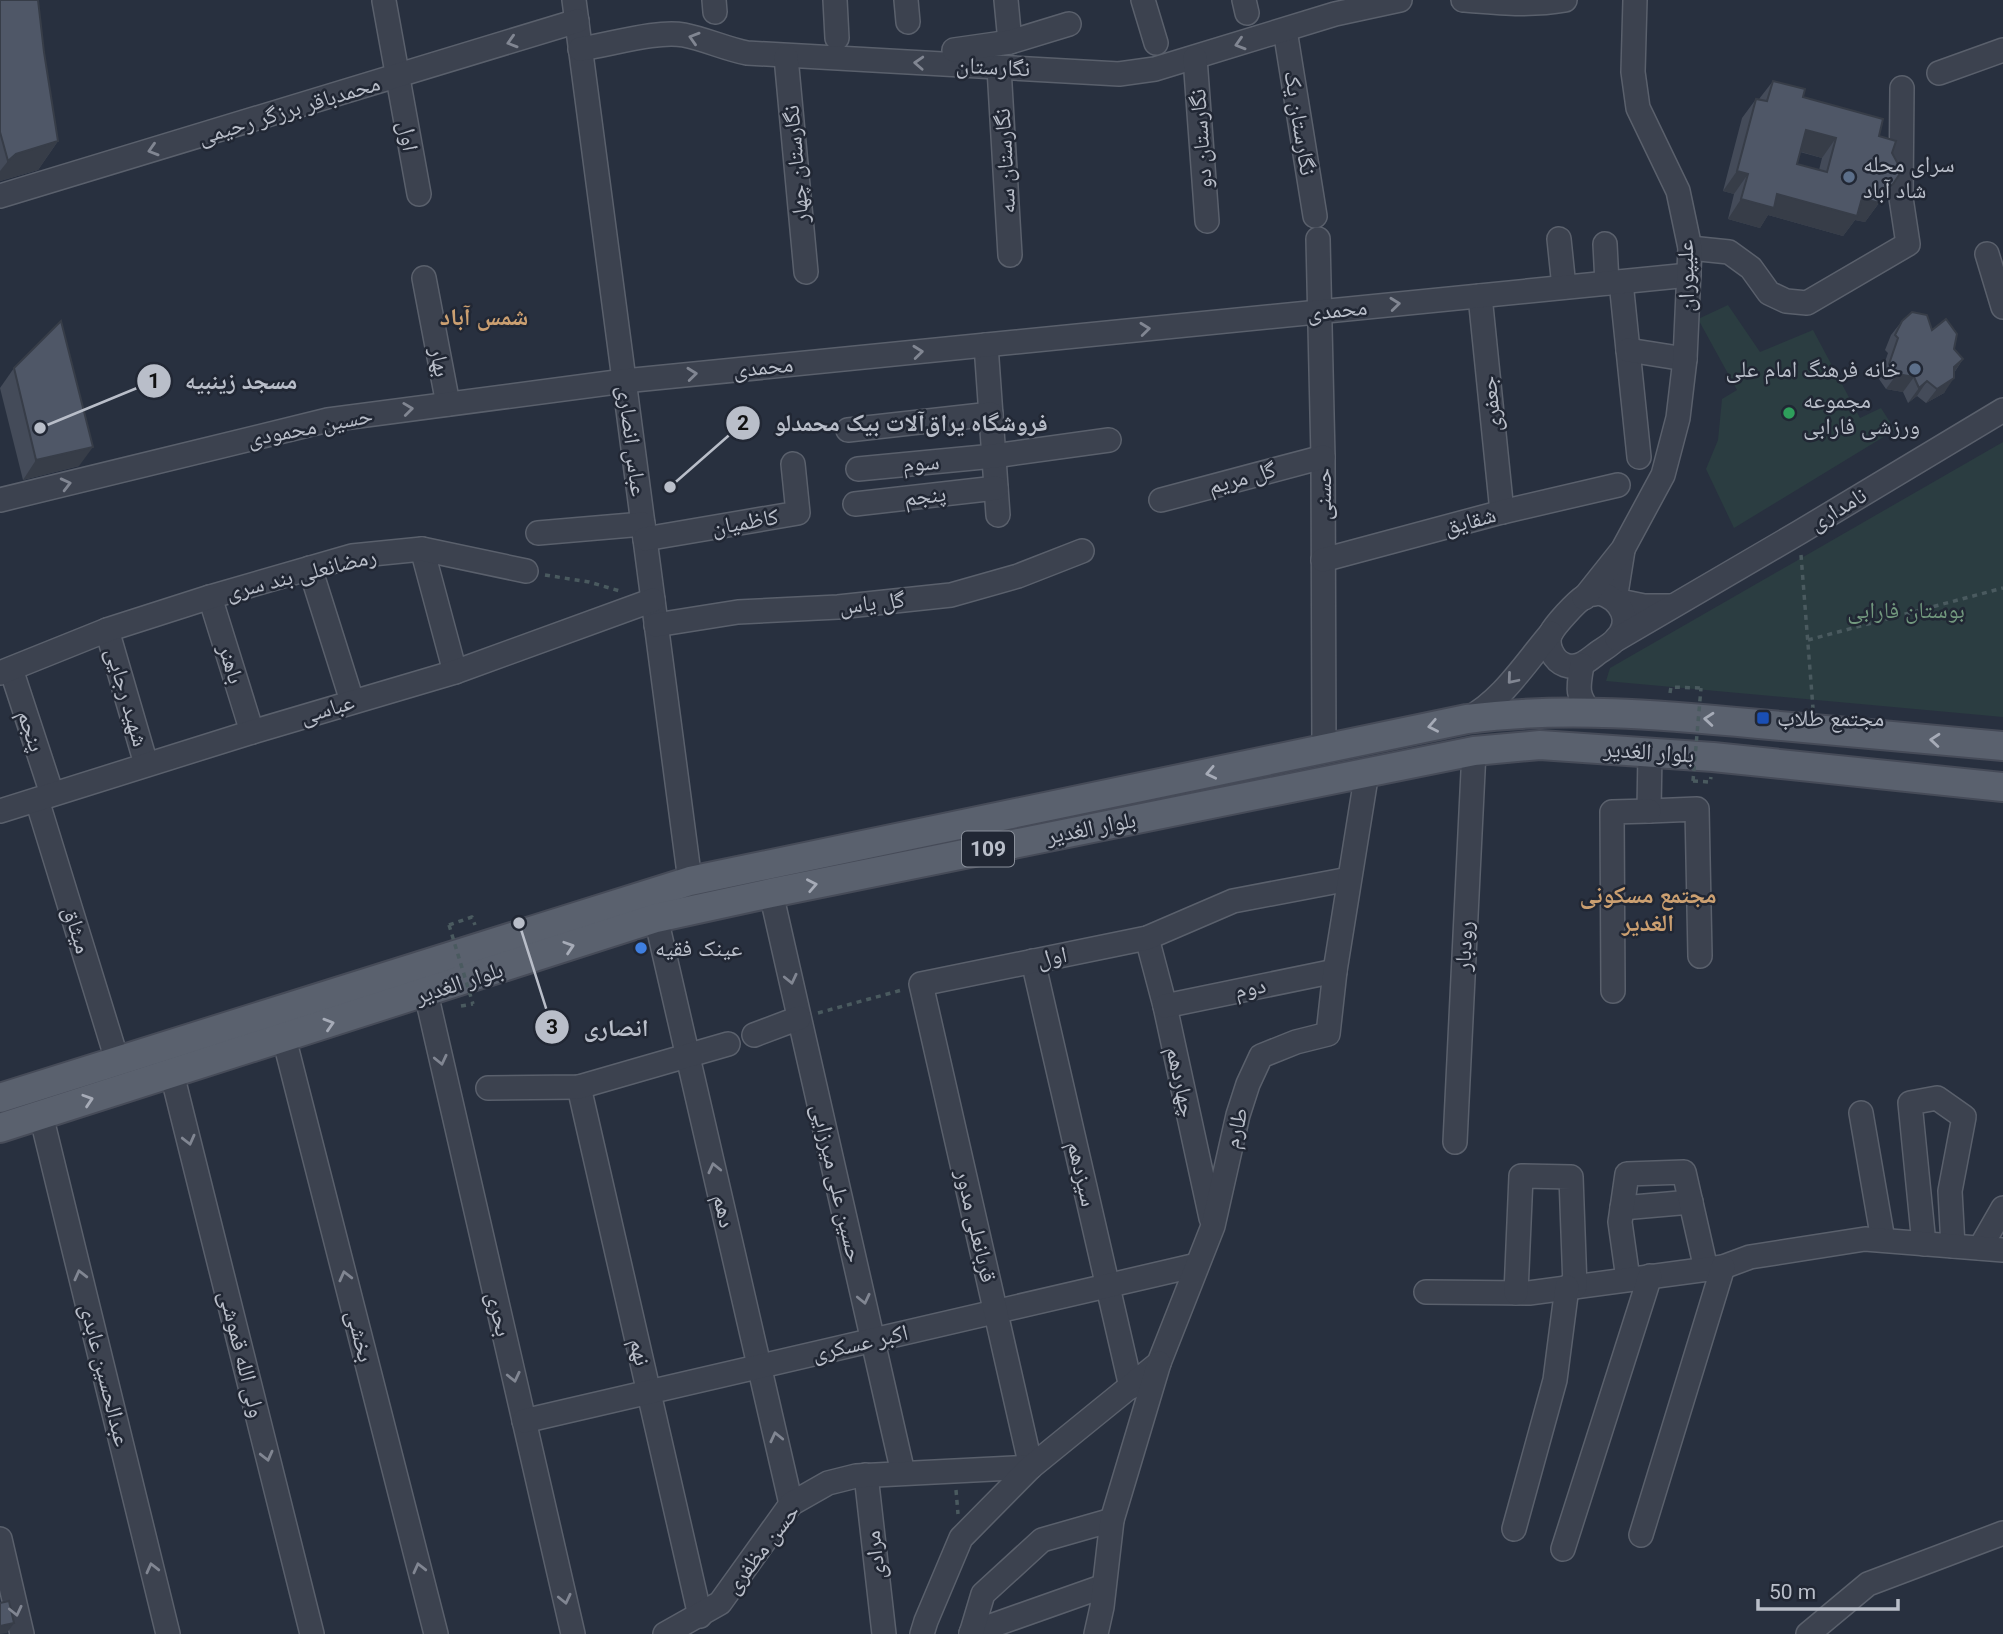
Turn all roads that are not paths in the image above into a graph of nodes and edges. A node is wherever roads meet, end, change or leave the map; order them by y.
1 (835, 0) edge
2 (1006, 0) edge
3 (1143, 0) edge
4 (1401, 0) edge
5 (1465, 0) edge
6 (1565, 0) edge
7 (1635, 0) edge
8 (384, 1) edge
9 (575, 11) edge
10 (1069, 24) dead end
11 (1285, 30) junction
12 (837, 38) dead end
13 (1010, 42) junction
14 (1156, 43) dead end
15 (580, 49) junction
16 (954, 50) dead end
17 (2003, 51) edge
18 (786, 57) junction
19 (1195, 58) junction
20 (999, 68) junction
21 (1939, 73) dead end
22 (398, 77) junction
23 (1902, 88) dead end
24 (419, 194) dead end
25 (0, 196) edge
26 (1315, 216) dead end
27 (1208, 221) dead end
28 (1318, 239) dead end
29 (1559, 239) dead end
30 (1605, 244) dead end
31 (1690, 248) junction
32 (1987, 254) dead end
33 (1010, 255) dead end
34 (806, 272) dead end
35 (1689, 275) junction
36 (424, 278) dead end
37 (1614, 282) junction
38 (1564, 287) junction
39 (1480, 296) junction
40 (2003, 307) edge
41 (1320, 312) junction
42 (986, 345) junction
43 (1628, 349) junction
44 (1685, 359) junction
45 (624, 381) junction
46 (448, 404) junction
47 (2003, 410) edge
48 (991, 414) junction
49 (848, 430) dead end
50 (1109, 440) dead end
51 (994, 456) junction
52 (1323, 457) junction
53 (1639, 457) dead end
54 (793, 464) dead end
55 (858, 469) dead end
56 (1618, 485) dead end
57 (996, 488) junction
58 (0, 500) edge
59 (1161, 500) dead end
60 (855, 504) dead end
61 (1502, 512) junction
62 (998, 515) dead end
63 (644, 532) junction
64 (538, 533) dead end
65 (422, 549) junction
66 (1623, 549) junction
67 (1082, 551) dead end
68 (1323, 560) junction
69 (310, 568) junction
70 (526, 571) road end
71 (210, 597) junction
72 (1584, 597) junction
73 (653, 600) junction
74 (1615, 600) junction
75 (1672, 606) junction
76 (656, 625) junction
77 (107, 630) junction
78 (1551, 633) junction
79 (1617, 639) junction
80 (1582, 665) junction
81 (5, 671) edge
82 (455, 672) junction
83 (352, 701) junction
84 (1591, 713) junction
85 (1467, 719) junction
86 (252, 732) junction
87 (2003, 746) edge
88 (1324, 750) junction
89 (1474, 751) junction
90 (1650, 752) junction
91 (146, 764) junction
92 (1367, 772) junction
93 (2003, 787) edge
94 (44, 797) junction
95 (0, 811) edge
96 (1649, 811) junction
97 (1349, 879) junction
98 (690, 881) junction
99 (771, 893) junction
100 (656, 918) junction
101 (1147, 938) junction
102 (1700, 956) dead end
103 (1033, 961) junction
104 (1335, 971) junction
105 (921, 984) joint
106 (1613, 991) dead end
107 (426, 993) junction
108 (1165, 1006) junction
109 (799, 1018) junction
110 (754, 1035) dead end
111 (284, 1038) junction
112 (728, 1044) dead end
113 (688, 1055) junction
114 (117, 1060) junction
115 (172, 1074) junction
116 (579, 1087) junction
117 (488, 1088) dead end
118 (0, 1098) edge
119 (1861, 1113) dead end
120 (41, 1115) junction
121 (0, 1128) edge
122 (1455, 1142) dead end
123 (1691, 1202) junction
124 (1622, 1208) junction
125 (2003, 1208) edge
126 (1213, 1226) junction
127 (1883, 1240) junction
128 (1924, 1244) junction
129 (1953, 1246) junction
130 (1992, 1249) edge
131 (1197, 1265) junction
132 (1714, 1268) junction
133 (1639, 1278) junction
134 (1108, 1285) junction
135 (1571, 1287) junction
136 (1426, 1292) dead end
137 (1516, 1293) junction
138 (996, 1311) junction
139 (873, 1340) junction
140 (1159, 1363) junction
141 (759, 1366) junction
142 (1131, 1387) junction
143 (649, 1391) junction
144 (524, 1421) junction
145 (1031, 1467) junction
146 (904, 1473) junction
147 (866, 1475) junction
148 (791, 1504) junction
149 (1112, 1520) junction
150 (1514, 1529) dead end
151 (2003, 1533) edge
152 (1641, 1535) dead end
153 (0, 1539) edge
154 (1563, 1549) dead end
155 (1104, 1586) junction
156 (700, 1616) junction
157 (971, 1633) edge
158 (22, 1634) edge
159 (168, 1634) edge
160 (312, 1634) edge
161 (436, 1634) edge
162 (573, 1634) edge
163 (665, 1634) edge
164 (884, 1634) edge
165 (922, 1634) edge
166 (1096, 1634) edge
167 (1808, 1634) edge

1 - 12 street
2 - 13 street
3 - 14 street
4 - 11 street, نگارستان
5 - 6 street
7 - 31 street, علیپوران
8 - 22 street
9 - 15 street, عباس انصاری
9 -> 22 street, محمدباقر برزگر رحیمی
10 - 13 street
11 -> 19 street, نگارستان
11 - 26 street, نگارستان یک
13 - 16 street
18 -> 15 street, نگارستان
15 - 45 street, عباس انصاری
17 - 21 street
20 -> 18 street, نگارستان
18 - 34 street, نگارستان چهار
19 - 20 street, نگارستان
19 - 27 street, نگارستان دو
20 - 33 street, نگارستان سه
22 - 24 street, اول
22 -> 25 street, محمدباقر برزگر رحیمی
23 - 31 street
28 - 41 street, حسنی
29 - 38 street
30 - 37 street
31 - 35 street, علیپوران
32 - 40 street
35 - 37 street, محمدی
35 - 44 street, علیپوران
36 - 46 street, بهار
37 - 38 street, محمدی
37 - 43 street
38 - 39 street, محمدی
41 -> 39 street, محمدی
39 - 61 street, جعفری
42 -> 41 street, محمدی
41 - 52 street, حسنی
45 -> 42 street, محمدی
42 - 48 street
43 - 44 street
43 - 53 street
44 - 66 street, علیپوران
45 - 46 street, حسین محمودی
45 - 63 street, عباس انصاری
58 -> 46 street, حسین محمودی
47 - 75 street, نامداری
48 - 49 street
48 - 51 street
50 - 51 street, سوم
51 - 55 street, سوم
51 - 57 street
52 - 59 street, گل مریم
52 - 68 street, حسنی
54 - 63 street, کاظمیان
56 - 61 street, شقایق
57 - 60 street, پنجم
57 - 62 street
61 - 68 street, شقایق
63 - 64 street
63 - 73 street, عباس انصاری
65 - 69 street, رمضانعلی بند سری
65 - 70 street, رمضانعلی بند سری
65 - 82 street
66 - 72 street
66 - 74 street
67 - 76 street, گل یاس
68 - 88 street, حسنی
69 - 71 street, رمضانعلی بند سری
69 - 83 street
71 - 77 street, رمضانعلی بند سری
71 - 86 street, باهنر
72 - 74 street
72 - 78 street
73 - 76 street, عباس انصاری
73 - 82 street, عباسی
74 - 75 street
74 - 79 street
75 - 79 street, نامداری
76 - 98 street, عباس انصاری
77 - 81 street, رمضانعلی بند سری
77 - 91 street, شهید رجایی
78 - 80 street
78 -> 85 street
79 - 80 street
80 - 84 street
81 - 94 street, پنجم
82 - 83 street, عباسی
83 - 86 street, عباسی
84 - 85 main road, بلوار الغدیر / 109
87 -> 84 main road, بلوار الغدیر / 109
85 -> 88 main road, بلوار الغدیر / 109
86 - 91 street, عباسی
88 -> 98 main road, بلوار الغدیر / 109
89 - 90 main road, بلوار الغدیر / 109
89 - 92 main road, بلوار الغدیر / 109
89 - 122 street, رودبار
90 - 93 main road, بلوار الغدیر / 109
90 - 96 street
91 - 94 street, عباسی
92 - 97 street, طارم
99 -> 92 main road, بلوار الغدیر / 109
94 - 95 street, عباسی
94 - 114 street, میثاق
96 - 102 street
96 - 106 street
97 - 101 street, اول
97 - 104 street, طارم
98 - 114 main road, بلوار الغدیر / 109
99 - 100 main road, بلوار الغدیر / 109
99 -> 109 street, حسین علی میرزایی
107 -> 100 main road, بلوار الغدیر / 109
100 - 113 street, دهم
101 - 103 street, اول
101 - 108 street, چهاردهم
103 - 105 street, اول
103 - 134 street, سیزدهم
104 - 108 street, دوم
104 - 126 street, طارم
105 - 138 street, قربانعلی مدور
111 -> 107 main road, بلوار الغدیر / 109
107 -> 144 street, بحری
108 - 126 street, چهاردهم
109 - 110 street
109 -> 139 street, حسین علی میرزایی
111 - 115 main road, بلوار الغدیر / 109
161 -> 111 street, بخشی
112 - 113 street
113 - 116 street
141 -> 113 street, دهم
114 - 118 main road, بلوار الغدیر / 109
120 -> 115 main road, بلوار الغدیر / 109
115 -> 160 street, ولی الله قموشی
116 - 117 street
116 - 143 street, نهم
119 - 127 street
120 - 121 main road, بلوار الغدیر / 109
159 -> 120 street, عبدالحسین عابدی
123 - 124 street
123 - 124 street
123 - 132 street
124 - 133 street
125 - 130 street
126 - 131 street, طارم
127 - 128 street
127 - 132 street
128 - 129 street
128 - 129 street
129 - 130 street
131 - 134 street, اکبر عسکری
131 - 140 street, طارم
132 - 133 street
132 - 152 street
133 - 135 street
133 - 154 street
134 - 138 street, اکبر عسکری
134 - 142 street, سیزدهم
135 - 137 street
135 - 137 street
135 - 150 street
136 - 137 street
138 - 139 street, اکبر عسکری
138 - 145 street, قربانعلی مدور
139 - 141 street, اکبر عسکری
139 - 146 street, حسین علی میرزایی
140 - 142 street, طارم
140 - 149 street
141 - 143 street, اکبر عسکری
148 -> 141 street, دهم
142 - 145 street, طارم
143 - 144 street, اکبر عسکری
143 - 156 street, نهم
144 -> 162 street, بحری
145 - 146 street, حسن مظفری
145 - 165 street, طارم
146 - 147 street, حسن مظفری
147 - 148 street, حسن مظفری
147 - 164 street, مرادی
148 - 156 street, حسن مظفری
149 - 155 street
149 - 157 street
151 - 167 street
153 -> 158 street
155 - 157 street
155 - 166 street
156 - 163 street, حسن مظفری

